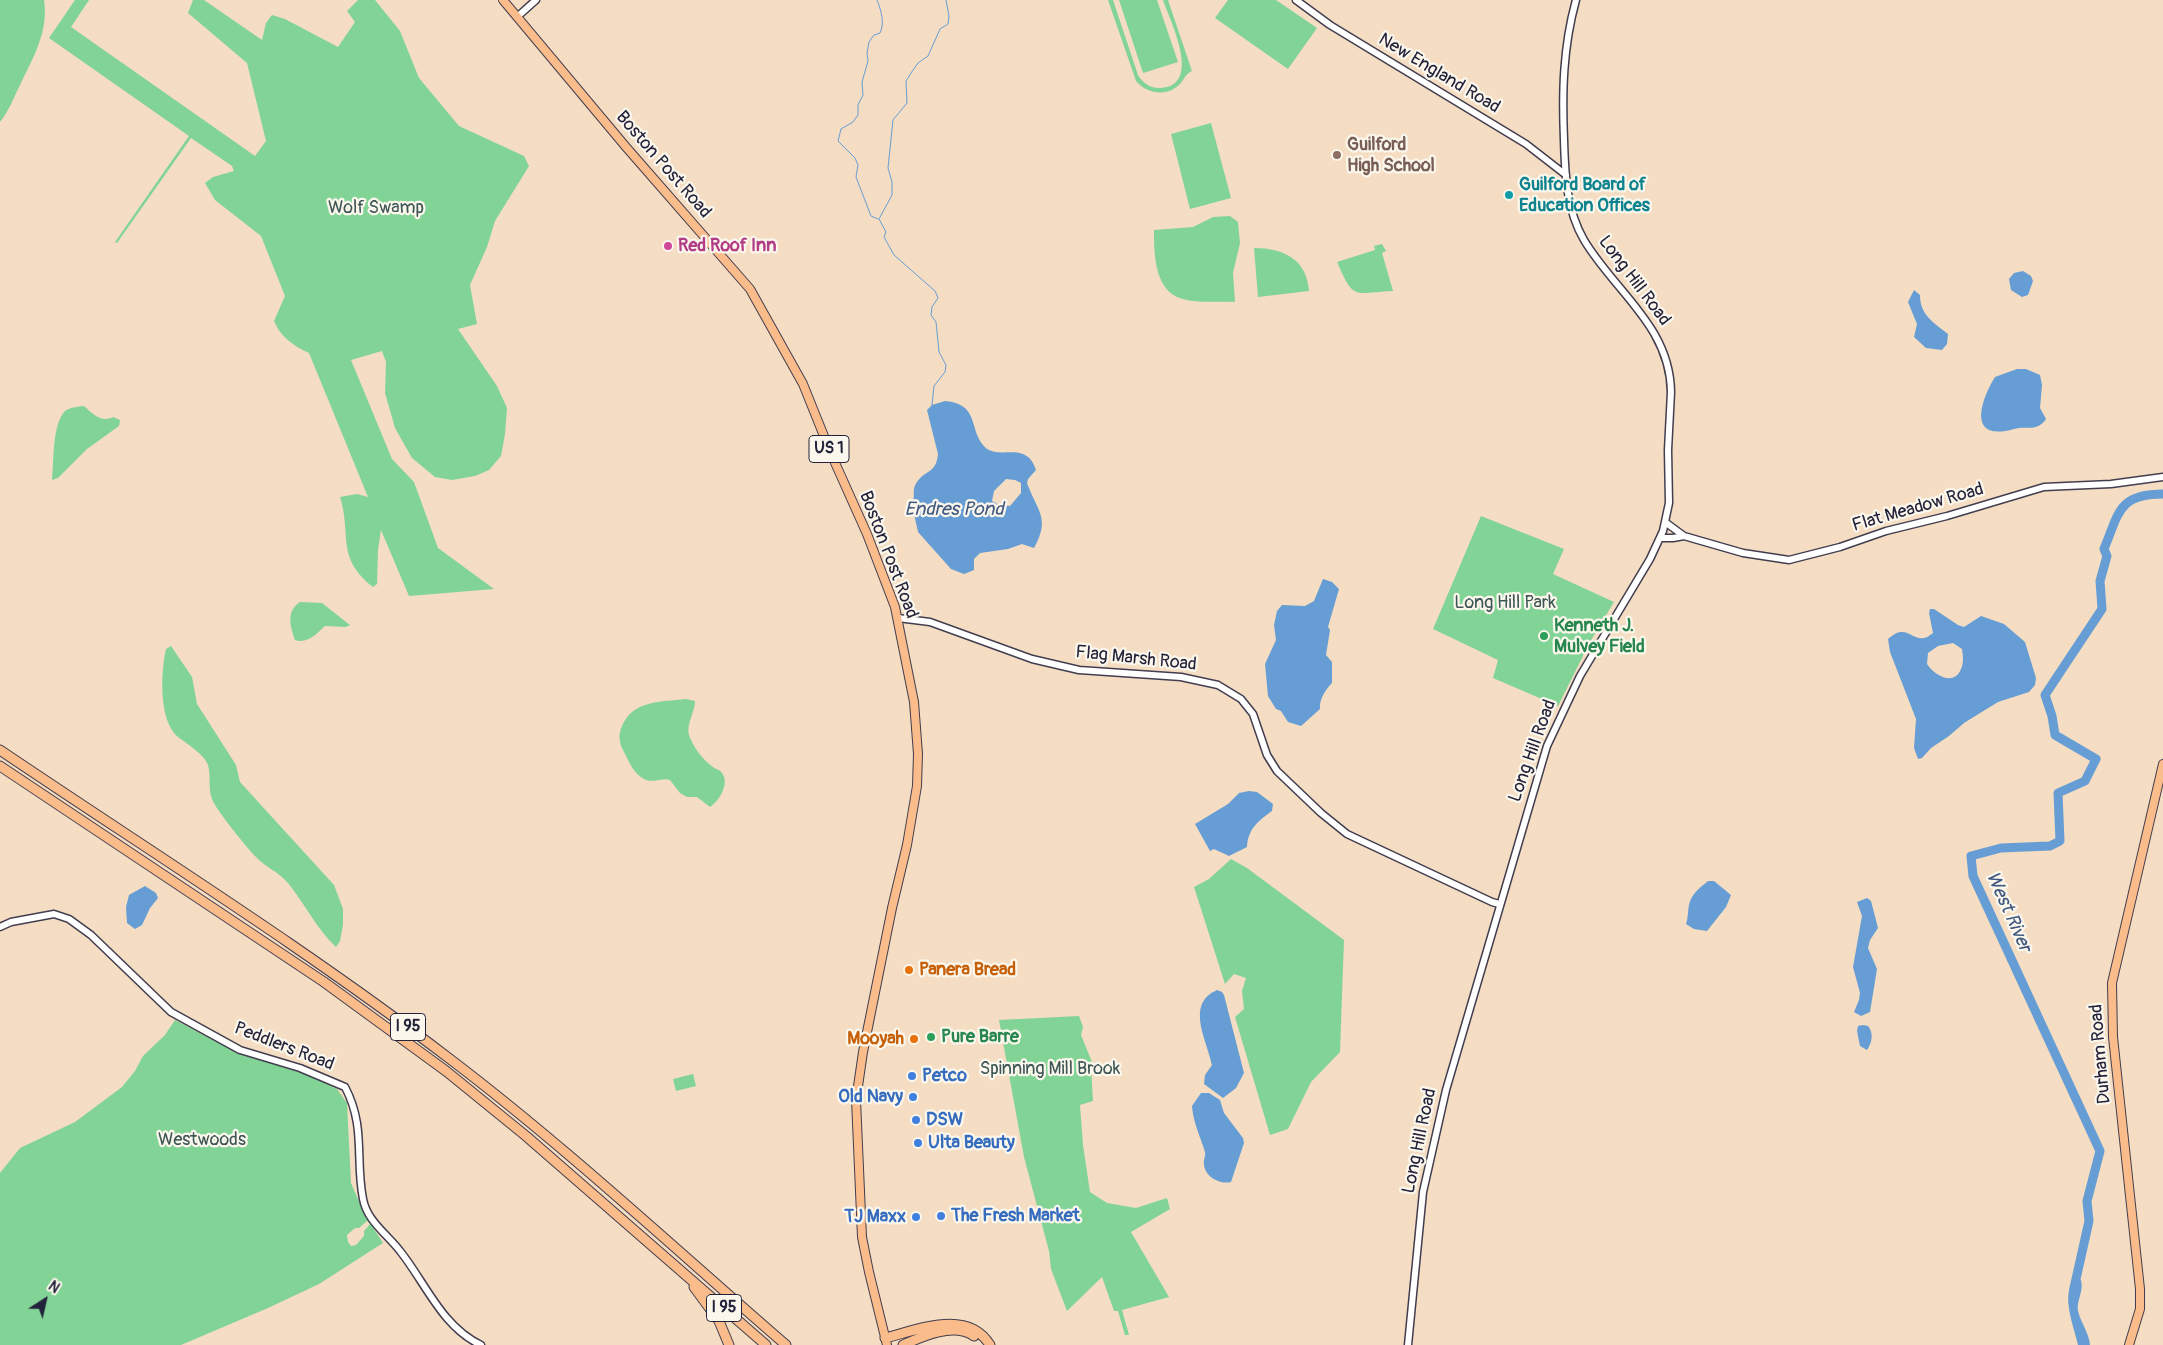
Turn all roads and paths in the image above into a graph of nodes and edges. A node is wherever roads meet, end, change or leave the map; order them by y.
1 (503, 0) edge
2 (536, 0) edge
3 (1296, 0) edge
4 (1576, 0) edge
5 (517, 17) junction
6 (1566, 175) junction
7 (2163, 477) edge
8 (1666, 522) junction
9 (1684, 536) junction
10 (1660, 538) junction
11 (898, 618) junction
12 (0, 750) edge
13 (2163, 764) edge
14 (0, 766) edge
15 (1500, 904) junction
16 (0, 927) edge
17 (682, 1271) junction
18 (940, 1332) junction
19 (886, 1342) edge
20 (481, 1345) edge
21 (729, 1345) edge
22 (766, 1345) edge
23 (786, 1345) edge
24 (903, 1345) edge
25 (921, 1345) edge
26 (984, 1345) edge
27 (990, 1345) edge
28 (1408, 1345) edge
29 (2129, 1345) edge

1 - 5 main road, Boston Post Road / US 1
2 - 5 street
3 - 6 street, New England Road
4 - 6 street, Long Hill Road
5 - 11 main road, Boston Post Road / US 1
6 - 8 street, Long Hill Road
7 - 9 street, Flat Meadow Road
8 - 9 street, Flat Meadow Road
8 - 10 street, Long Hill Road
9 - 10 street, Flat Meadow Road
10 - 15 street, Long Hill Road
11 - 15 street, Flag Marsh Road
11 - 19 main road, Boston Post Road / US 1
12 - 23 highway, I 95
13 - 29 main road, Durham Road
14 - 17 highway, I 95
15 - 28 street, Long Hill Road
16 - 20 street, Peddlers Road
17 - 21 highway
17 - 22 highway, I 95
18 - 24 highway
18 - 25 highway
18 - 26 highway
19 - 27 highway

